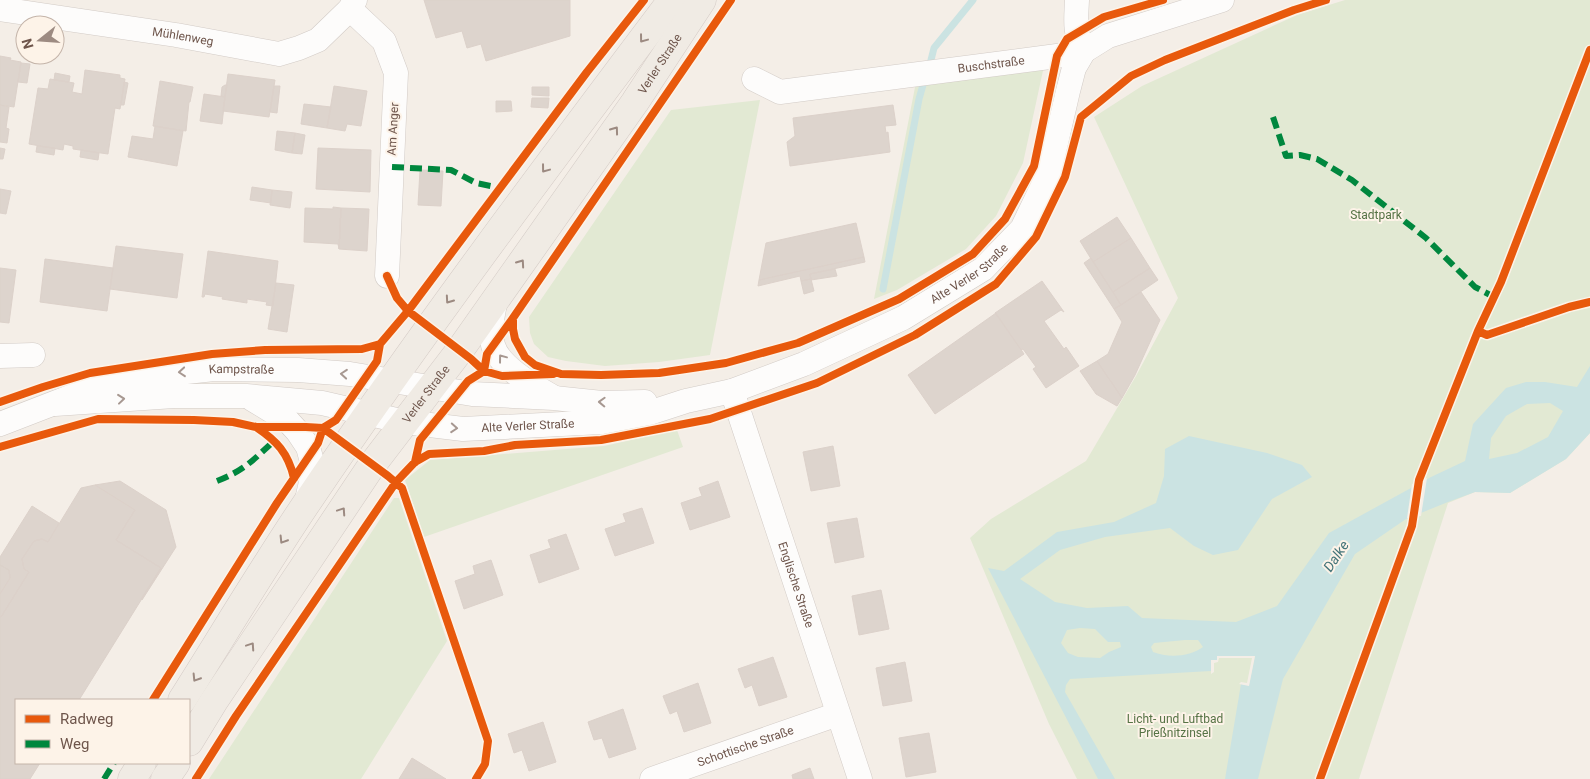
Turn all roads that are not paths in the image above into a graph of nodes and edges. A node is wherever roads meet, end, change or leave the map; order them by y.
1 (672, 0) edge
2 (702, 0) edge
3 (1077, 0) edge
4 (1222, 0) edge
5 (353, 4) edge
6 (0, 9) edge
7 (1084, 51) junction
8 (754, 79) dead end
9 (387, 276) dead end
10 (496, 299) junction
11 (32, 355) dead end
12 (0, 356) edge
13 (392, 381) junction
14 (431, 388) junction
15 (732, 390) junction
16 (246, 396) junction
17 (554, 398) junction
18 (686, 401) junction
19 (55, 404) junction
20 (370, 413) junction
21 (405, 422) junction
22 (0, 424) edge
23 (305, 505) junction
24 (183, 699) edge
25 (838, 714) junction
26 (190, 740) edge
27 (141, 764) edge
28 (175, 764) edge
29 (132, 779) edge
30 (165, 779) edge
31 (652, 779) edge
32 (860, 779) edge

1 -> 13 main road
10 -> 2 main road, Verler Straße
3 - 7 street
4 - 7 street, Buschstraße
5 - 6 street, Mühlenweg
5 - 9 street, Am Anger
7 - 8 street, Buschstraße
7 - 15 street, Alte Verler Straße
10 - 14 main road, Verler Straße
17 -> 10 street, Alte Verler Straße
11 - 12 street
13 - 14 street, Kampstraße
13 -> 19 street, Kampstraße
13 - 20 main road
14 - 17 street, Alte Verler Straße
14 - 21 main road, Verler Straße
15 - 18 street, Alte Verler Straße
15 - 25 street, Englische Straße
19 -> 16 street, Kampstraße
16 - 20 street, Kampstraße
16 - 23 street
18 -> 17 street, Alte Verler Straße
21 -> 18 street, Alte Verler Straße
19 - 22 street, Kampstraße
20 - 21 street, Alte Verler Straße
20 - 23 main road
26 -> 21 main road, Verler Straße
23 -> 24 main road
25 - 31 street, Schottische Straße
25 - 32 street, Englische Straße
27 - 29 main road
28 - 30 main road

